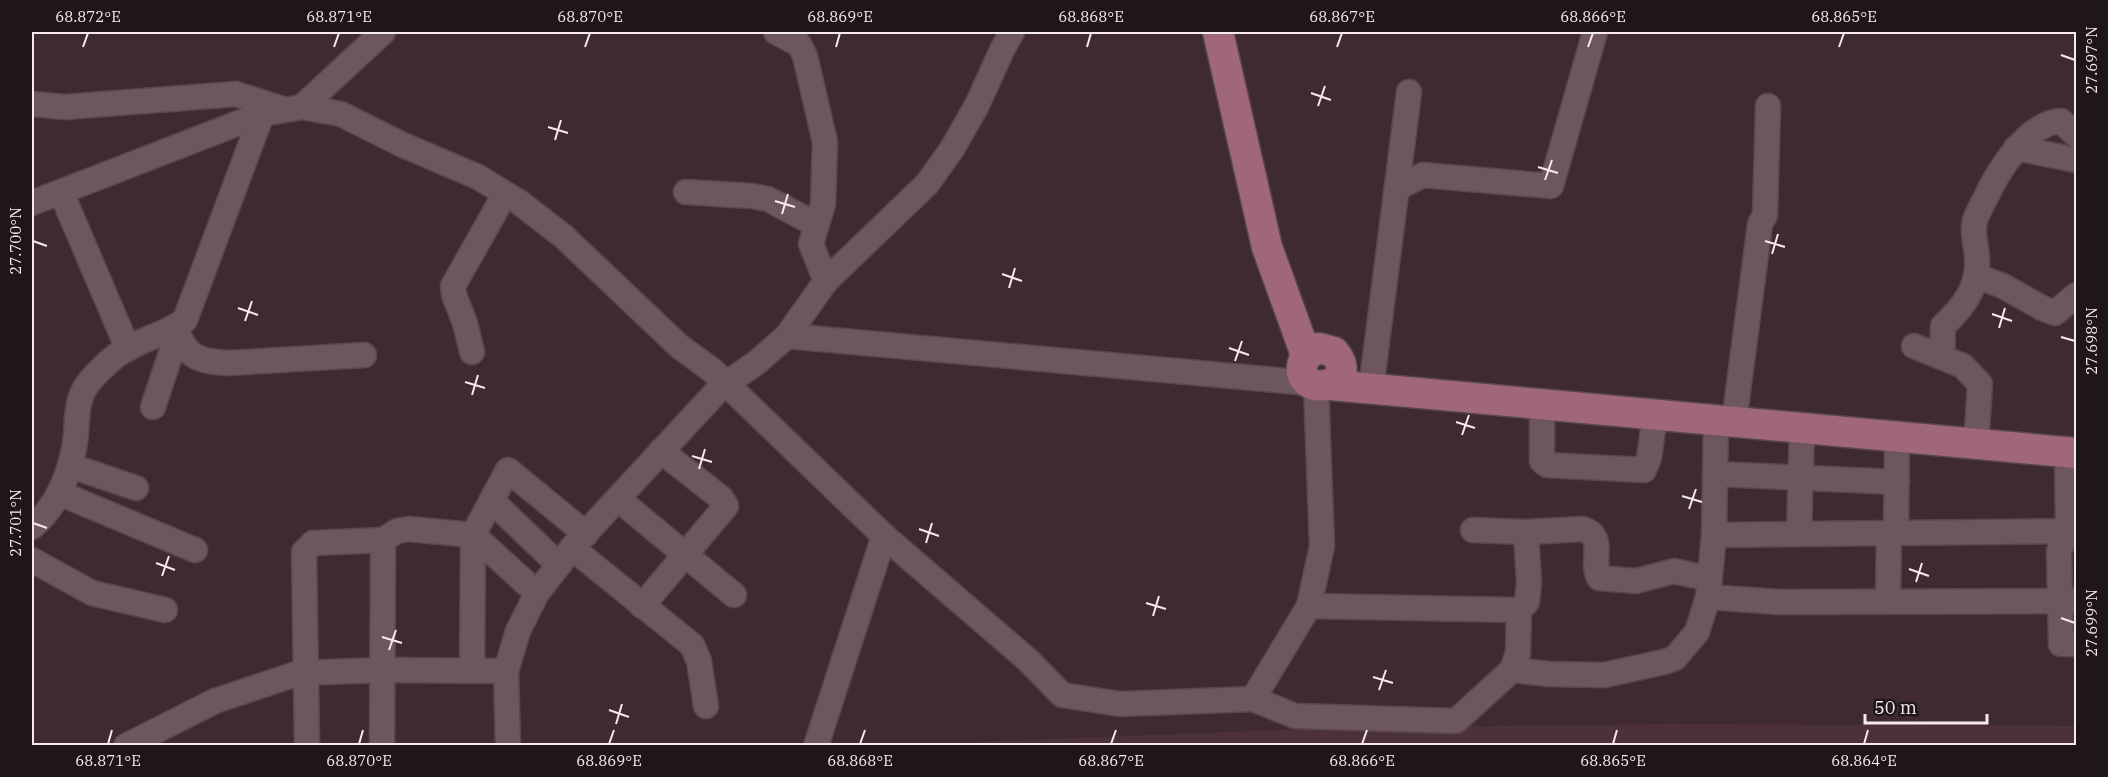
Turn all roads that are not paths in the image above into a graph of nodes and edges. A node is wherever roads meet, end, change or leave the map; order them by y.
1 (382, 32) edge
2 (776, 32) edge
3 (1012, 32) edge
4 (1218, 32) edge
5 (1595, 32) edge
6 (1409, 92) dead end
7 (32, 104) edge
8 (1768, 106) dead end
9 (283, 110) junction
10 (2076, 135) edge
11 (2016, 148) junction
12 (2076, 160) edge
13 (1397, 188) junction
14 (61, 192) junction
15 (686, 192) dead end
16 (505, 194) junction
17 (32, 203) edge
18 (817, 225) junction
19 (1976, 276) junction
20 (826, 281) junction
21 (2076, 295) edge
22 (178, 334) junction
23 (787, 336) junction
24 (1914, 346) dead end
25 (128, 349) junction
26 (472, 352) dead end
27 (364, 355) dead end
28 (1942, 357) junction
29 (1316, 377) junction
30 (726, 385) junction
31 (1371, 389) junction
32 (1542, 405) junction
33 (153, 406) dead end
34 (1654, 415) junction
35 (1725, 422) junction
36 (1802, 429) junction
37 (1898, 437) junction
38 (1976, 444) junction
39 (661, 452) junction
40 (2072, 453) edge
41 (71, 466) junction
42 (1715, 474) junction
43 (1800, 477) junction
44 (1897, 482) junction
45 (136, 488) dead end
46 (59, 493) junction
47 (618, 499) junction
48 (492, 501) junction
49 (2071, 524) edge
50 (32, 527) edge
51 (1473, 530) dead end
52 (1526, 532) junction
53 (1893, 533) junction
54 (1799, 534) junction
55 (473, 535) junction
56 (1714, 535) junction
57 (884, 536) junction
58 (383, 540) junction
59 (572, 549) junction
60 (195, 550) dead end
61 (685, 555) junction
62 (32, 560) edge
63 (2068, 561) edge
64 (1709, 588) junction
65 (537, 592) junction
66 (734, 595) dead end
67 (1888, 601) junction
68 (2068, 601) edge
69 (642, 606) junction
70 (1309, 606) junction
71 (165, 610) dead end
72 (1519, 610) junction
73 (2076, 644) edge
74 (382, 670) junction
75 (472, 670) junction
76 (506, 670) junction
77 (1512, 670) junction
78 (306, 673) junction
79 (1253, 699) junction
80 (706, 706) dead end
81 (126, 746) edge
82 (307, 746) edge
83 (382, 746) edge
84 (508, 746) edge
85 (816, 746) edge

1 - 9 street
2 - 18 street
3 - 20 street
4 - 29 main road
5 - 13 street
6 - 13 street
7 - 9 street
8 - 35 street
9 - 14 street
9 - 16 street
9 - 22 street
10 - 11 street
11 - 12 street
11 - 19 street
13 - 31 street
14 - 17 street
14 - 25 street
15 - 18 street
16 - 26 street
16 - 30 street
18 - 20 street
19 - 21 street
19 - 28 street
20 - 23 street
22 - 25 street
22 - 27 street
22 - 33 street
23 - 29 street
23 - 30 street
24 - 28 street
25 - 41 street
28 - 38 street
29 - 31 main road
29 - 70 street
30 - 39 street
30 - 57 street
31 - 32 main road
32 - 34 main road
32 - 34 street
34 - 35 main road
35 - 36 main road
35 - 42 street
36 - 37 main road
36 - 43 street
37 - 38 main road
37 - 44 street
38 - 40 main road
39 - 47 street
39 - 61 street
40 - 49 street
41 - 45 street
41 - 46 street
42 - 43 street
42 - 56 street
43 - 44 street
43 - 54 street
44 - 53 street
46 - 50 street
46 - 60 street
47 - 59 street
47 - 61 street
48 - 55 street
48 - 59 street
48 - 59 street
49 - 53 street
49 - 63 street
51 - 52 street
52 - 64 street
52 - 72 street
53 - 54 street
53 - 67 street
54 - 56 street
55 - 58 street
55 - 65 street
55 - 75 street
56 - 64 street
57 - 79 street
57 - 85 street
58 - 74 street
58 - 78 street
59 - 65 street
59 - 69 street
61 - 66 street
61 - 69 street
62 - 71 street
63 - 68 street
64 - 67 street
64 - 77 street
65 - 76 street
67 - 68 street
68 - 73 street
69 - 80 street
70 - 72 street
70 - 79 street
72 - 77 street
74 - 75 street
74 - 78 street
74 - 83 street
75 - 76 street
76 - 84 street
77 - 79 street
78 - 81 street
78 - 82 street

